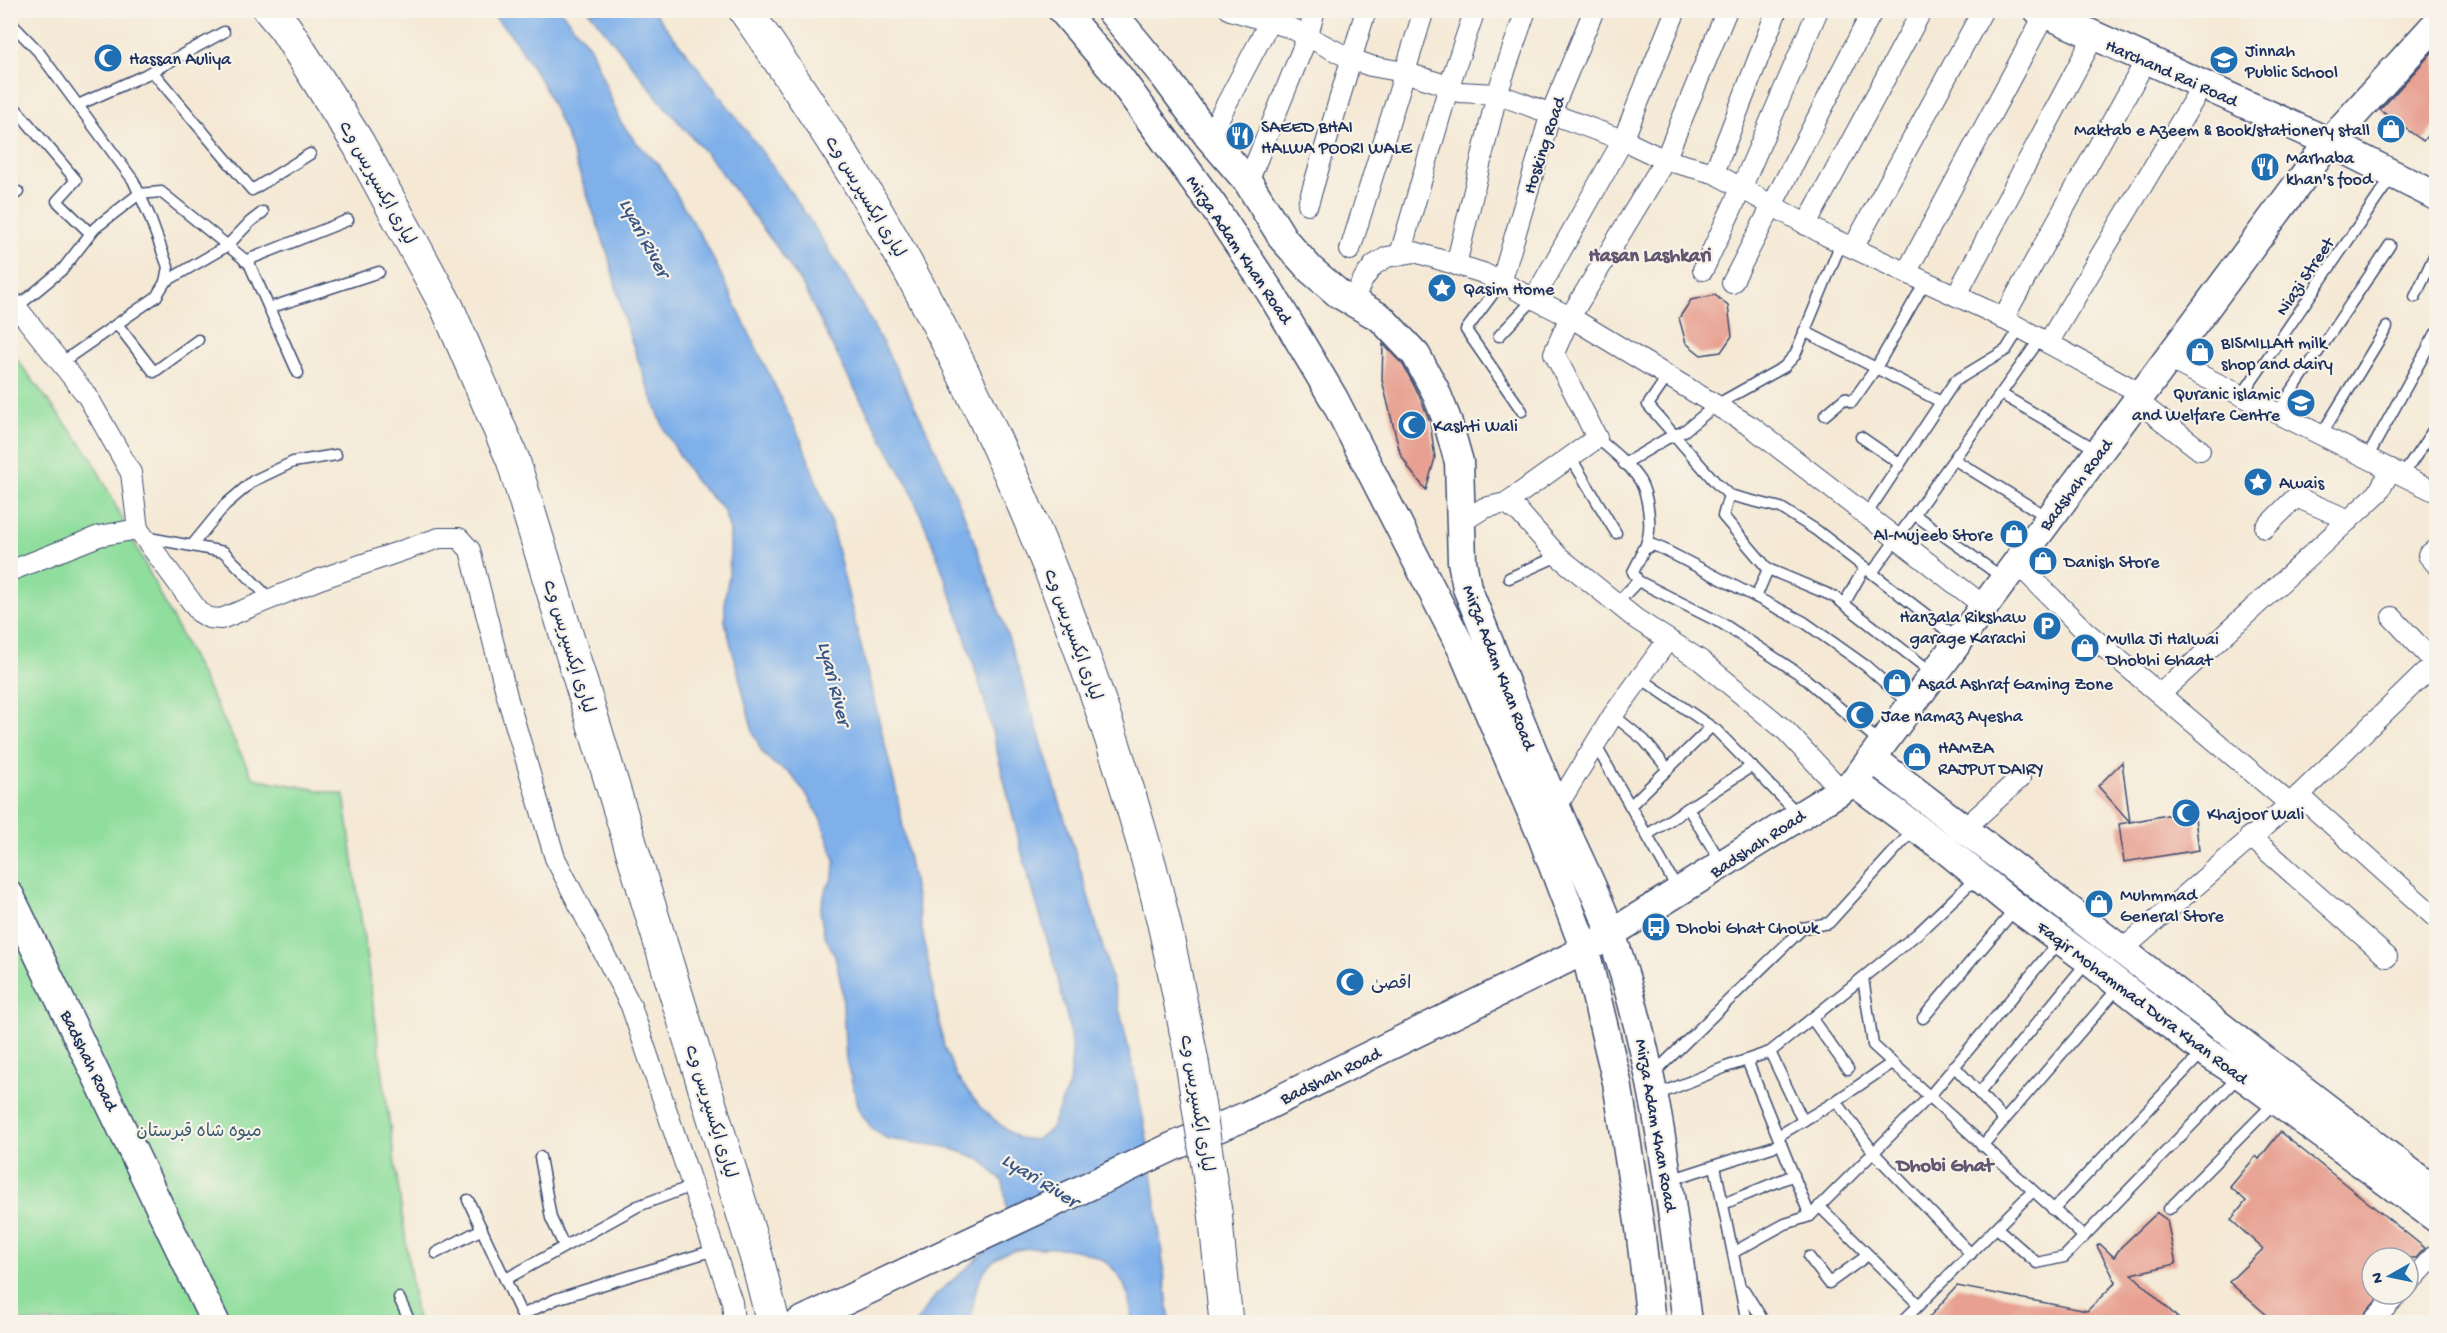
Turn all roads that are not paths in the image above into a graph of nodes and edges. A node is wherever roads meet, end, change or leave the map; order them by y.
1 (270, 10) edge
2 (745, 10) edge
3 (1062, 10) edge
4 (1110, 10) edge
5 (1230, 10) edge
6 (1315, 10) edge
7 (1366, 10) edge
8 (1424, 10) edge
9 (1475, 10) edge
10 (1526, 10) edge
11 (1594, 10) edge
12 (1676, 10) edge
13 (1727, 10) edge
14 (1777, 10) edge
15 (1818, 10) edge
16 (1873, 10) edge
17 (1922, 10) edge
18 (1983, 10) edge
19 (2041, 12) edge
20 (1271, 16) edge
21 (10, 22) edge
22 (2436, 24) edge
23 (224, 32) dead end
24 (1308, 36) junction
25 (2094, 36) junction
26 (1351, 59) junction
27 (2146, 60) junction
28 (152, 71) junction
29 (1404, 72) junction
30 (1449, 86) junction
31 (2202, 86) junction
32 (1497, 94) junction
33 (10, 102) edge
34 (78, 105) junction
35 (1551, 113) junction
36 (1209, 137) junction
37 (1623, 140) junction
38 (2329, 142) junction
39 (310, 154) dead end
40 (1665, 160) junction
41 (1714, 173) junction
42 (2393, 175) junction
43 (1248, 182) junction
44 (1741, 189) junction
45 (139, 194) junction
46 (2436, 196) edge
47 (1308, 204) dead end
48 (1772, 206) junction
49 (263, 213) dead end
50 (348, 220) dead end
51 (1806, 225) junction
52 (90, 233) junction
53 (1847, 245) junction
54 (2390, 245) dead end
55 (227, 246) junction
56 (1350, 250) dead end
57 (2436, 252) edge
58 (1400, 254) junction
59 (245, 261) junction
60 (1456, 265) junction
61 (1703, 270) dead end
62 (379, 272) dead end
63 (1906, 273) junction
64 (165, 282) junction
65 (1925, 282) junction
66 (1501, 283) junction
67 (1732, 283) dead end
68 (1956, 296) junction
69 (2415, 297) dead end
70 (1534, 299) junction
71 (1352, 302) junction
72 (14, 303) edge
73 (269, 308) junction
74 (1570, 317) junction
75 (2011, 323) junction
76 (117, 324) junction
77 (2387, 327) dead end
78 (1804, 331) junction
79 (2436, 333) edge
80 (1498, 336) dead end
81 (198, 340) dead end
82 (2044, 341) junction
83 (2168, 359) junction
84 (62, 362) junction
85 (1876, 368) junction
86 (298, 373) dead end
87 (1668, 376) junction
88 (2001, 394) junction
89 (2242, 395) junction
90 (2140, 397) junction
91 (1941, 402) junction
92 (1716, 405) junction
93 (1522, 411) dead end
94 (2277, 413) junction
95 (1825, 415) dead end
96 (2436, 426) edge
97 (1674, 435) junction
98 (2321, 435) junction
99 (1861, 437) dead end
100 (1597, 438) junction
101 (2200, 450) dead end
102 (2100, 451) junction
103 (336, 455) dead end
104 (1571, 458) junction
105 (2367, 458) junction
106 (1954, 460) junction
107 (1624, 464) junction
108 (1900, 464) junction
109 (2397, 472) junction
110 (2436, 492) edge
111 (1729, 495) junction
112 (1506, 503) junction
113 (1866, 515) junction
114 (1915, 515) junction
115 (2049, 518) junction
116 (2349, 520) junction
117 (1462, 522) junction
118 (2265, 528) dead end
119 (141, 533) junction
120 (1616, 533) dead end
121 (1898, 540) junction
122 (193, 544) junction
123 (2436, 549) edge
124 (1642, 550) junction
125 (1558, 556) junction
126 (2436, 564) edge
127 (1768, 569) junction
128 (1869, 570) junction
129 (10, 571) edge
130 (2010, 571) junction
131 (1509, 578) dead end
132 (1638, 581) junction
133 (1756, 597) junction
134 (271, 600) junction
135 (1617, 603) junction
136 (1844, 604) junction
137 (1984, 606) junction
138 (2392, 617) dead end
139 (1668, 640) junction
140 (1959, 640) junction
141 (2436, 663) edge
142 (1934, 674) junction
143 (1639, 677) junction
144 (2160, 694) junction
145 (1910, 706) junction
146 (1613, 715) junction
147 (1711, 727) junction
148 (1596, 746) junction
149 (1877, 751) junction
150 (1752, 766) junction
151 (1668, 769) junction
152 (2020, 778) dead end
153 (1847, 786) junction
154 (2294, 799) junction
155 (1630, 806) junction
156 (1556, 808) junction
157 (1688, 808) junction
158 (1800, 816) junction
159 (1915, 827) junction
160 (1964, 829) junction
161 (1647, 835) junction
162 (2250, 836) junction
163 (1723, 865) junction
164 (1978, 877) junction
165 (1679, 893) junction
166 (10, 896) edge
167 (2016, 907) junction
168 (2436, 918) edge
169 (1612, 934) junction
170 (2060, 940) junction
171 (1585, 950) junction
172 (2122, 950) junction
173 (2387, 957) dead end
174 (2088, 960) junction
175 (1863, 978) junction
176 (2120, 986) junction
177 (1923, 1018) dead end
178 (1812, 1019) junction
179 (2204, 1051) junction
180 (1770, 1053) junction
181 (1747, 1060) junction
182 (1892, 1063) junction
183 (1954, 1066) junction
184 (1848, 1069) dead end
185 (2241, 1075) junction
186 (1652, 1087) junction
187 (1979, 1093) junction
188 (1929, 1097) junction
189 (1836, 1101) junction
190 (2276, 1102) junction
191 (2004, 1120) junction
192 (1803, 1121) junction
193 (1779, 1140) junction
194 (1982, 1146) junction
195 (1874, 1153) junction
196 (540, 1157) dead end
197 (1715, 1166) junction
198 (1794, 1175) junction
199 (1668, 1180) junction
200 (692, 1186) junction
201 (2032, 1192) junction
202 (2436, 1192) edge
203 (468, 1200) dead end
204 (1723, 1204) junction
205 (1819, 1206) junction
206 (2169, 1209) dead end
207 (2053, 1210) junction
208 (1810, 1216) junction
209 (2436, 1218) edge
210 (1997, 1228) junction
211 (482, 1229) junction
212 (2084, 1237) junction
213 (564, 1246) junction
214 (714, 1250) junction
215 (1734, 1252) junction
216 (436, 1253) dead end
217 (1971, 1254) junction
218 (2436, 1254) edge
219 (1868, 1255) junction
220 (1809, 1257) dead end
221 (2420, 1271) edge
222 (506, 1279) junction
223 (1741, 1286) junction
224 (399, 1298) dead end
225 (1919, 1305) junction
226 (2387, 1306) edge
227 (524, 1319) edge
228 (215, 1323) edge
229 (410, 1323) edge
230 (734, 1323) edge
231 (773, 1323) edge
232 (800, 1323) edge
233 (1226, 1323) edge
234 (1651, 1323) edge
235 (1687, 1323) edge
236 (1747, 1323) edge
237 (1764, 1323) edge
238 (1902, 1323) edge
239 (2372, 1323) edge

1 - 231 highway, لیاری ایکسپریس وے
2 - 233 highway, لیاری ایکسپریس وے, bridge
3 - 171 main road, Mirza Adam Khan Road
4 - 36 main road, Mirza Adam Khan Road
5 - 20 street
6 - 24 street
7 - 26 street
8 - 29 street
9 - 30 street
10 - 32 street
11 - 35 street, Hosking Road
12 - 37 street
13 - 40 street
14 - 41 street
15 - 44 street
16 - 48 street
17 - 51 street
18 - 53 street
19 - 25 main road, Harchand Rai Road
19 - 63 street
20 - 24 street
20 - 36 street
21 - 34 lane
22 - 38 main road, Badshah Road
23 - 28 lane
24 - 26 street
24 - 43 street
25 - 27 main road, Harchand Rai Road
25 - 68 street
26 - 29 street
26 - 47 street
27 - 31 main road, Harchand Rai Road
27 - 75 street
28 - 34 lane
28 - 39 lane
29 - 30 street
29 - 56 street
30 - 32 street
30 - 58 street
31 - 38 main road, Harchand Rai Road
31 - 82 street
32 - 35 street
32 - 60 street
33 - 52 lane
34 - 45 lane
35 - 37 street
35 - 66 street, Hosking Road
36 - 43 main road, Mirza Adam Khan Road
37 - 40 street
37 - 70 street
38 - 42 main road, Harchand Rai Road
38 - 83 main road, Badshah Road
40 - 41 street
40 - 74 street
41 - 44 street
42 - 46 main road, Harchand Rai Road
42 - 89 lane, Niazi Street
43 - 71 main road, Mirza Adam Khan Road
44 - 48 street
44 - 61 street
45 - 52 lane
45 - 55 lane
45 - 64 lane
48 - 51 street
48 - 67 street
49 - 55 lane
50 - 59 lane
51 - 53 street
52 - 72 lane
53 - 63 street
53 - 78 lane
54 - 94 lane
55 - 59 lane
55 - 64 lane
57 - 69 lane
58 - 60 street
58 - 71 street
59 - 73 lane
60 - 66 street
62 - 73 lane
63 - 65 street
64 - 76 lane
65 - 68 street
65 - 85 lane
66 - 70 street
66 - 93 lane
68 - 75 street
70 - 74 street
70 - 80 lane
71 - 117 main road, Mirza Adam Khan Road
72 - 84 street
73 - 86 lane
74 - 87 street
74 - 100 street
75 - 82 street
75 - 91 lane
76 - 81 lane
76 - 84 lane
77 - 98 lane
78 - 85 lane
78 - 92 lane
79 - 105 lane
82 - 88 lane
82 - 90 street
83 - 89 street
83 - 90 main road, Badshah Road
84 - 119 street
85 - 91 lane
85 - 95 lane
87 - 92 street
87 - 97 lane
88 - 102 lane
88 - 106 lane
89 - 94 street
90 - 101 street
90 - 102 main road, Badshah Road
91 - 108 lane
92 - 97 lane
92 - 113 street
94 - 98 street
96 - 109 lane
97 - 107 lane
97 - 111 lane
98 - 105 street
99 - 108 lane
100 - 104 street
100 - 107 lane
102 - 115 main road, Badshah Road
103 - 122 lane
104 - 112 street
104 - 120 lane
105 - 109 street
106 - 114 lane
106 - 115 lane
107 - 124 lane
108 - 113 lane
109 - 110 street
109 - 116 street
111 - 127 lane
111 - 128 lane
112 - 117 street
112 - 125 street
113 - 121 street
114 - 121 lane
114 - 130 lane
115 - 130 main road, Badshah Road
116 - 118 street
116 - 144 street
117 - 156 main road, Mirza Adam Khan Road
119 - 122 lane
119 - 129 street
119 - 134 street
121 - 128 lane
121 - 137 street
122 - 134 lane
123 - 126 street
124 - 132 lane
124 - 133 lane
125 - 131 lane
125 - 135 street
127 - 133 lane
127 - 136 lane
128 - 136 lane
128 - 140 lane
130 - 137 main road, Badshah Road
130 - 144 street
132 - 135 lane
132 - 149 lane
133 - 145 lane
134 - 200 street
135 - 139 street
136 - 142 lane
137 - 140 main road, Badshah Road
138 - 141 street
139 - 143 street
139 - 153 street
140 - 142 main road, Badshah Road
141 - 154 street
142 - 145 main road, Badshah Road
143 - 146 street
143 - 147 lane
144 - 154 street
145 - 149 main road, Badshah Road
146 - 148 street
146 - 151 lane
147 - 150 lane
147 - 151 lane
148 - 155 lane
148 - 156 street
149 - 153 main road, Badshah Road
149 - 160 main road, Faqir Mohammad Dura Khan Road
150 - 157 lane
150 - 158 lane
151 - 155 lane
152 - 160 street
153 - 158 main road, Badshah Road
153 - 159 main road, Faqir Mohammad Dura Khan Road
154 - 162 street
154 - 168 street
155 - 161 lane
156 - 169 main road, Mirza Adam Khan Road
157 - 161 lane
157 - 163 lane
158 - 163 main road, Badshah Road
159 - 164 main road, Faqir Mohammad Dura Khan Road
159 - 186 lane
160 - 172 main road, Faqir Mohammad Dura Khan Road
161 - 165 lane
162 - 172 street
162 - 173 street
163 - 165 main road, Badshah Road
164 - 167 main road, Faqir Mohammad Dura Khan Road
164 - 175 lane
165 - 169 main road, Badshah Road
166 - 228 main road, Badshah Road
167 - 170 main road, Faqir Mohammad Dura Khan Road
167 - 177 lane
169 - 171 main road, Badshah Road
169 - 186 main road, Mirza Adam Khan Road
170 - 174 main road, Faqir Mohammad Dura Khan Road
170 - 183 lane
171 - 232 main road, Badshah Road
171 - 234 main road, Mirza Adam Khan Road
172 - 202 main road, Faqir Mohammad Dura Khan Road
174 - 176 main road, Faqir Mohammad Dura Khan Road
174 - 187 lane
175 - 178 lane
175 - 182 lane
176 - 179 main road, Faqir Mohammad Dura Khan Road
176 - 191 lane
178 - 180 lane
178 - 184 lane
179 - 185 main road, Faqir Mohammad Dura Khan Road
179 - 207 lane
180 - 181 lane
180 - 192 lane
181 - 186 lane
181 - 193 lane
182 - 188 lane
182 - 189 lane
183 - 187 lane
183 - 188 lane
185 - 190 main road, Faqir Mohammad Dura Khan Road
185 - 212 lane
186 - 199 main road, Mirza Adam Khan Road
187 - 191 lane
188 - 194 lane
188 - 195 lane
189 - 192 lane
189 - 195 lane
190 - 206 lane
190 - 209 main road, Faqir Mohammad Dura Khan Road
191 - 194 lane
192 - 193 lane
193 - 197 lane
193 - 198 lane
194 - 201 lane
195 - 205 lane
195 - 217 lane
196 - 213 lane
197 - 199 lane
197 - 204 lane
198 - 204 lane
198 - 208 lane
199 - 235 main road, Mirza Adam Khan Road
200 - 213 lane
200 - 214 street
201 - 207 lane
201 - 210 lane
203 - 211 lane
204 - 215 lane
205 - 208 lane
205 - 219 lane
207 - 212 lane
208 - 215 lane
210 - 212 lane
210 - 217 lane
211 - 216 lane
211 - 222 lane
213 - 222 lane
214 - 227 lane
214 - 230 street
215 - 223 lane
217 - 225 lane
218 - 221 street
219 - 220 lane
219 - 225 lane
222 - 227 lane
223 - 236 lane
223 - 237 lane
224 - 229 lane
225 - 238 lane
226 - 239 street

